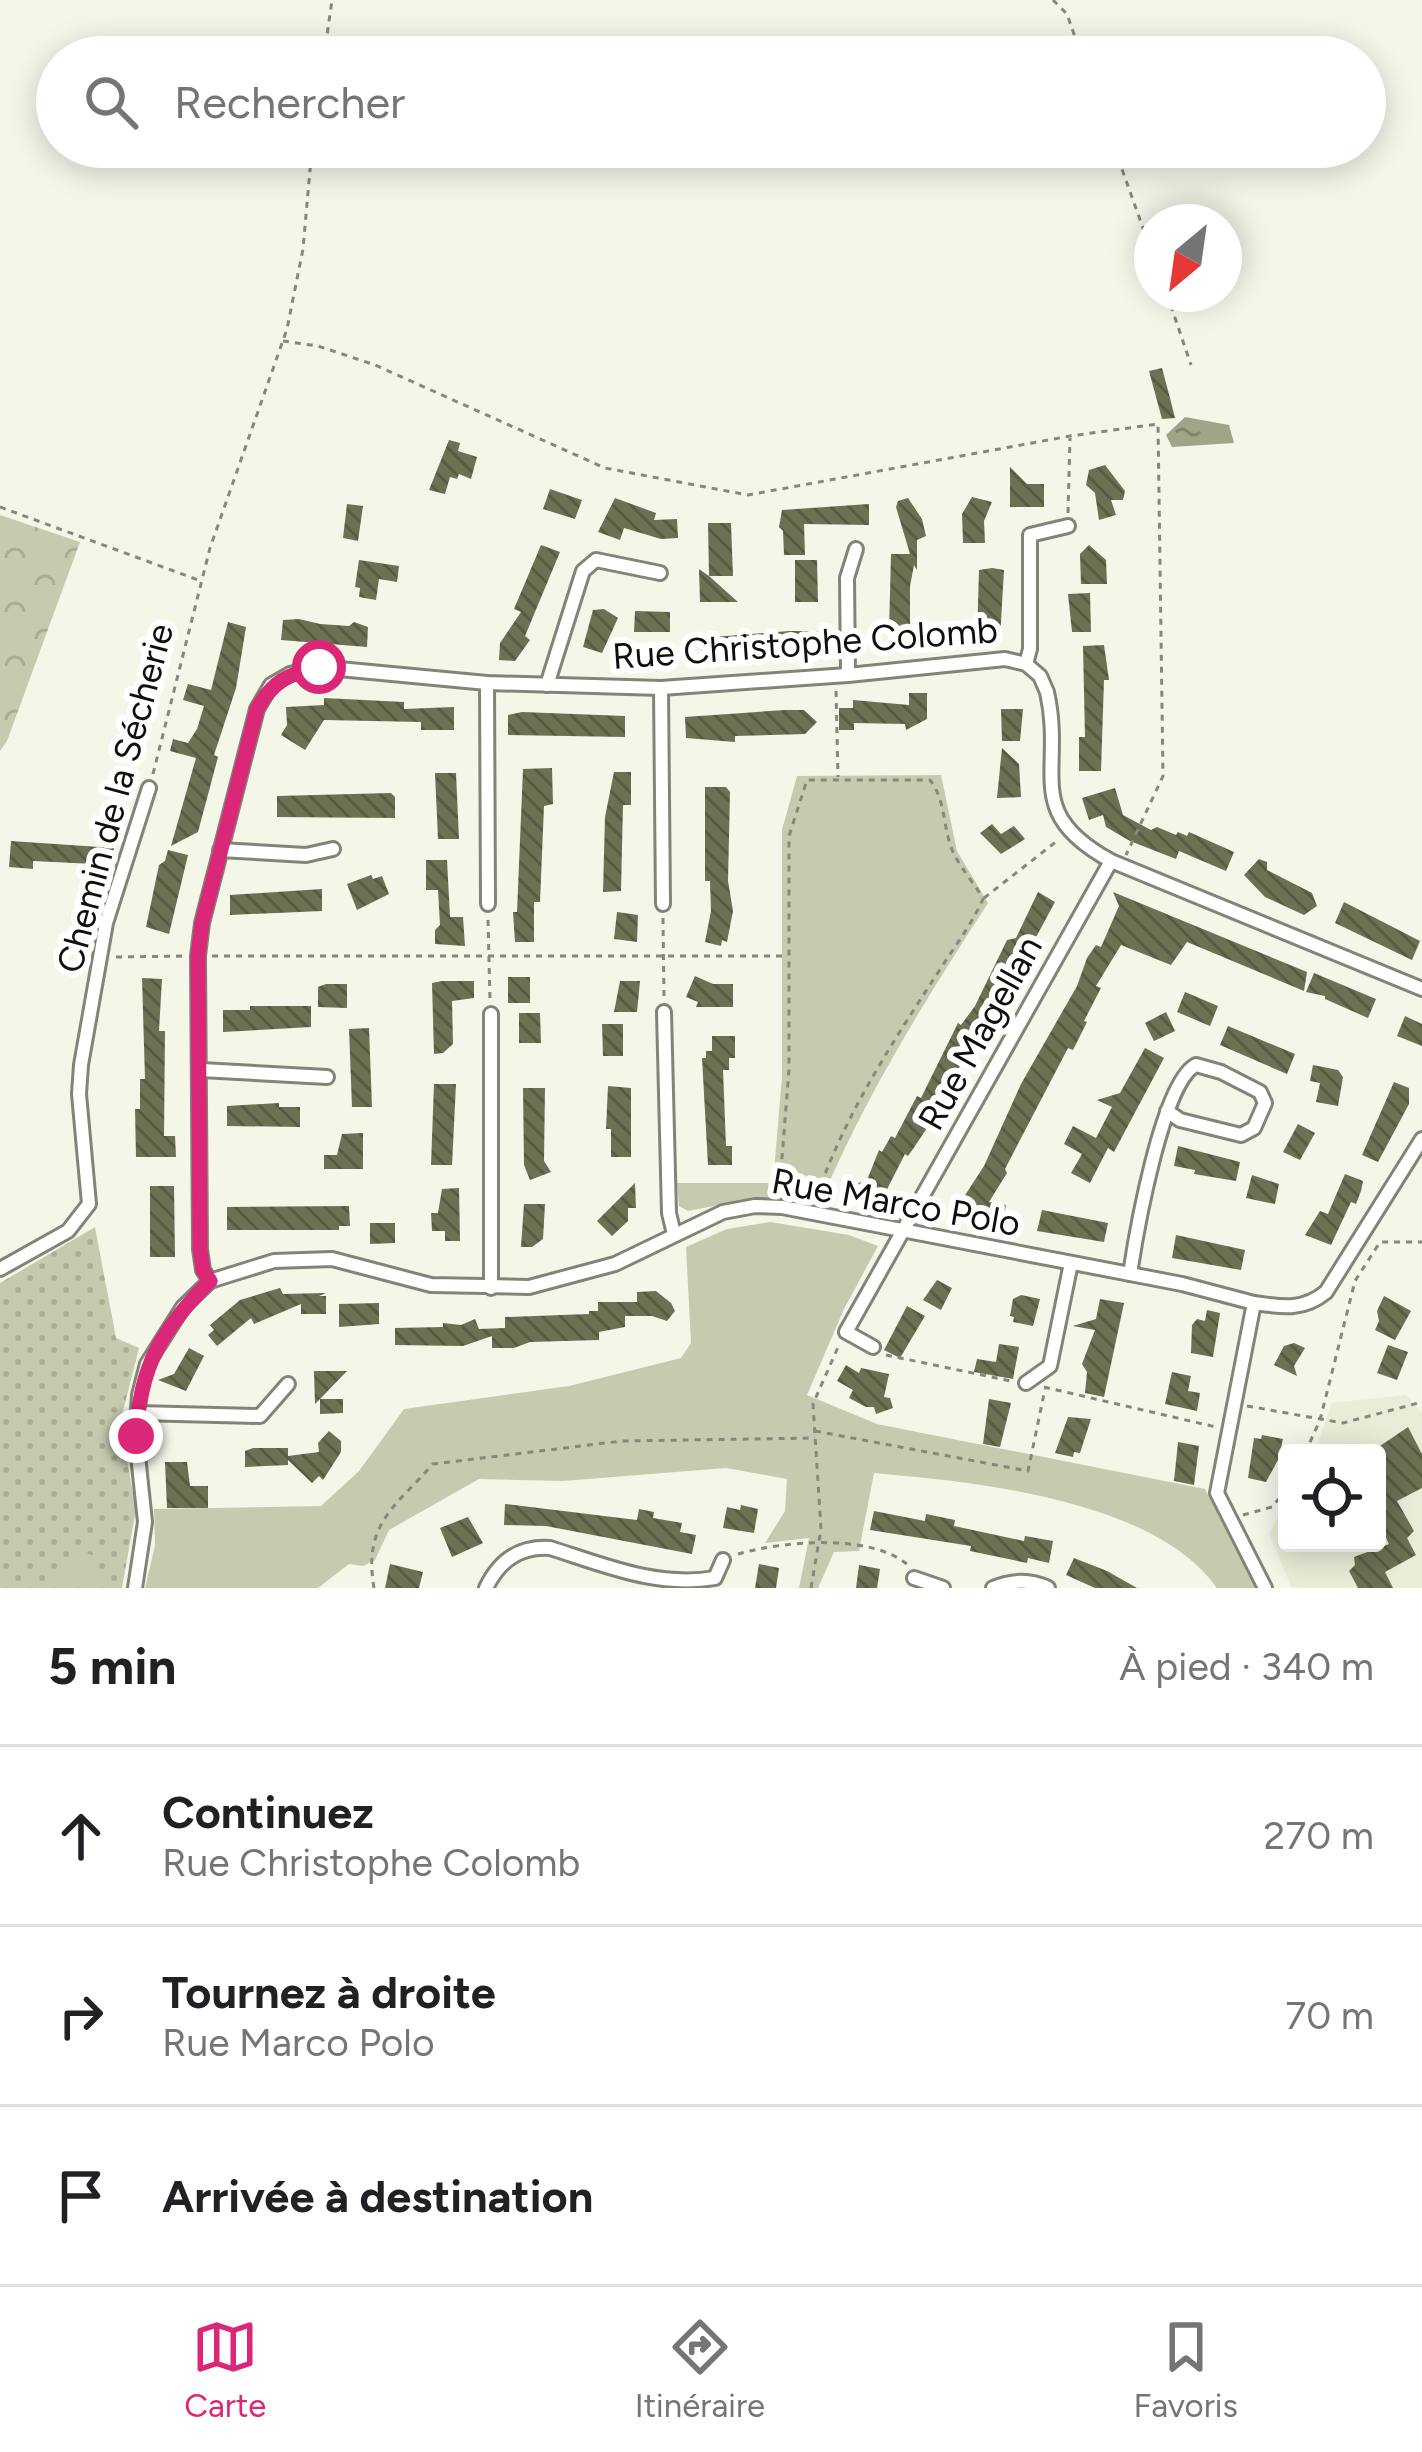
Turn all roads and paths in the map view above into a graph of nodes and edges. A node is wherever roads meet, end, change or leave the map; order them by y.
1 (332, 0) edge
2 (1053, 0) edge
3 (327, 36) edge
4 (1075, 36) edge
5 (310, 168) edge
6 (1122, 168) edge
7 (1134, 204) edge
8 (1173, 312) edge
9 (283, 340) junction
10 (1191, 365) dead end
11 (1070, 436) junction
12 (0, 507) edge
13 (1068, 526) joint
14 (856, 549) dead end
15 (660, 574) dead end
16 (203, 582) junction
17 (1026, 664) junction
18 (842, 676) junction
19 (487, 683) junction
20 (547, 686) junction
21 (661, 688) junction
22 (838, 779) junction
23 (149, 788) joint
24 (333, 849) dead end
25 (1070, 849) dead end
26 (220, 850) junction
27 (1116, 863) junction
28 (983, 899) junction
29 (488, 904) joint
30 (663, 904) joint
31 (198, 956) junction
32 (787, 956) junction
33 (100, 957) junction
34 (489, 957) junction
35 (663, 957) junction
36 (1422, 989) edge
37 (664, 1012) joint
38 (491, 1014) joint
39 (200, 1070) junction
40 (327, 1077) dead end
41 (1167, 1111) junction
42 (1422, 1139) edge
43 (780, 1197) dead end
44 (815, 1202) dead end
45 (903, 1230) junction
46 (674, 1234) junction
47 (1422, 1242) edge
48 (1071, 1263) junction
49 (0, 1269) edge
50 (1130, 1274) junction
51 (210, 1281) junction
52 (491, 1288) junction
53 (1254, 1303) junction
54 (846, 1333) junction
55 (873, 1347) joint
56 (1026, 1383) junction
57 (288, 1384) dead end
58 (1046, 1388) junction
59 (1422, 1402) edge
60 (1234, 1403) junction
61 (137, 1413) junction
62 (1319, 1420) junction
63 (1230, 1426) junction
64 (815, 1434) junction
65 (1309, 1444) edge
66 (1278, 1500) edge
67 (1231, 1522) junction
68 (820, 1542) junction
69 (723, 1560) joint
70 (914, 1578) joint
71 (135, 1586) edge
72 (374, 1588) edge
73 (486, 1588) edge
74 (811, 1588) edge
75 (943, 1588) edge
76 (993, 1588) edge
77 (1048, 1588) edge
78 (1265, 1588) edge

1 - 3 path
2 - 4 path
5 - 9 path, Chemin de la Sécherie
6 - 7 path
8 - 10 path
9 - 11 path
9 - 16 path, Chemin de la Sécherie
11 - 13 path
11 - 27 path
12 - 16 path
13 - 17 street
14 - 18 street
15 - 20 street
16 - 23 path, Chemin de la Sécherie
17 - 18 street, Rue Christophe Colomb
17 - 27 street, Rue Christophe Colomb
18 - 21 street, Rue Christophe Colomb
18 - 22 path
19 - 20 street, Rue Christophe Colomb
19 - 26 street, Rue Christophe Colomb
19 - 29 street
20 - 21 street, Rue Christophe Colomb
21 - 30 street
22 - 28 path
22 - 32 path
23 - 33 street, Chemin de la Sécherie
24 - 26 street
25 - 28 path
26 - 31 street, Rue Christophe Colomb
27 - 36 street, Rue Christophe Colomb
27 - 45 street, Rue Magellan
28 - 44 path
29 - 34 path
30 - 35 path
31 - 33 path
31 - 34 path
31 - 39 street, Rue Christophe Colomb
32 - 35 path
32 - 43 path
33 - 49 street, Chemin de la Sécherie
34 - 35 path
34 - 38 path
35 - 37 path
37 - 46 street
38 - 52 street
39 - 40 street
39 - 51 street, Rue Christophe Colomb
41 - 41 street
41 - 50 street
42 - 53 street
45 - 46 street, Rue Marco Polo
45 - 48 street, Rue Marco Polo
45 - 54 street, Rue Magellan
46 - 52 street, Rue Marco Polo
47 - 62 path
48 - 50 street, Rue Marco Polo
48 - 56 street
50 - 53 street, Rue Marco Polo
51 - 52 street, Rue Marco Polo
51 - 61 street
53 - 60 street
54 - 55 street
54 - 64 path
55 - 56 path
56 - 58 path
57 - 61 street
58 - 63 path
58 - 64 path
59 - 62 path
60 - 62 path
60 - 63 street
61 - 71 street
62 - 65 path
63 - 67 street
64 - 68 path
64 - 72 path
66 - 67 path
67 - 78 street
68 - 69 path
68 - 70 path
68 - 74 path
69 - 73 street
70 - 75 street
76 - 77 street

